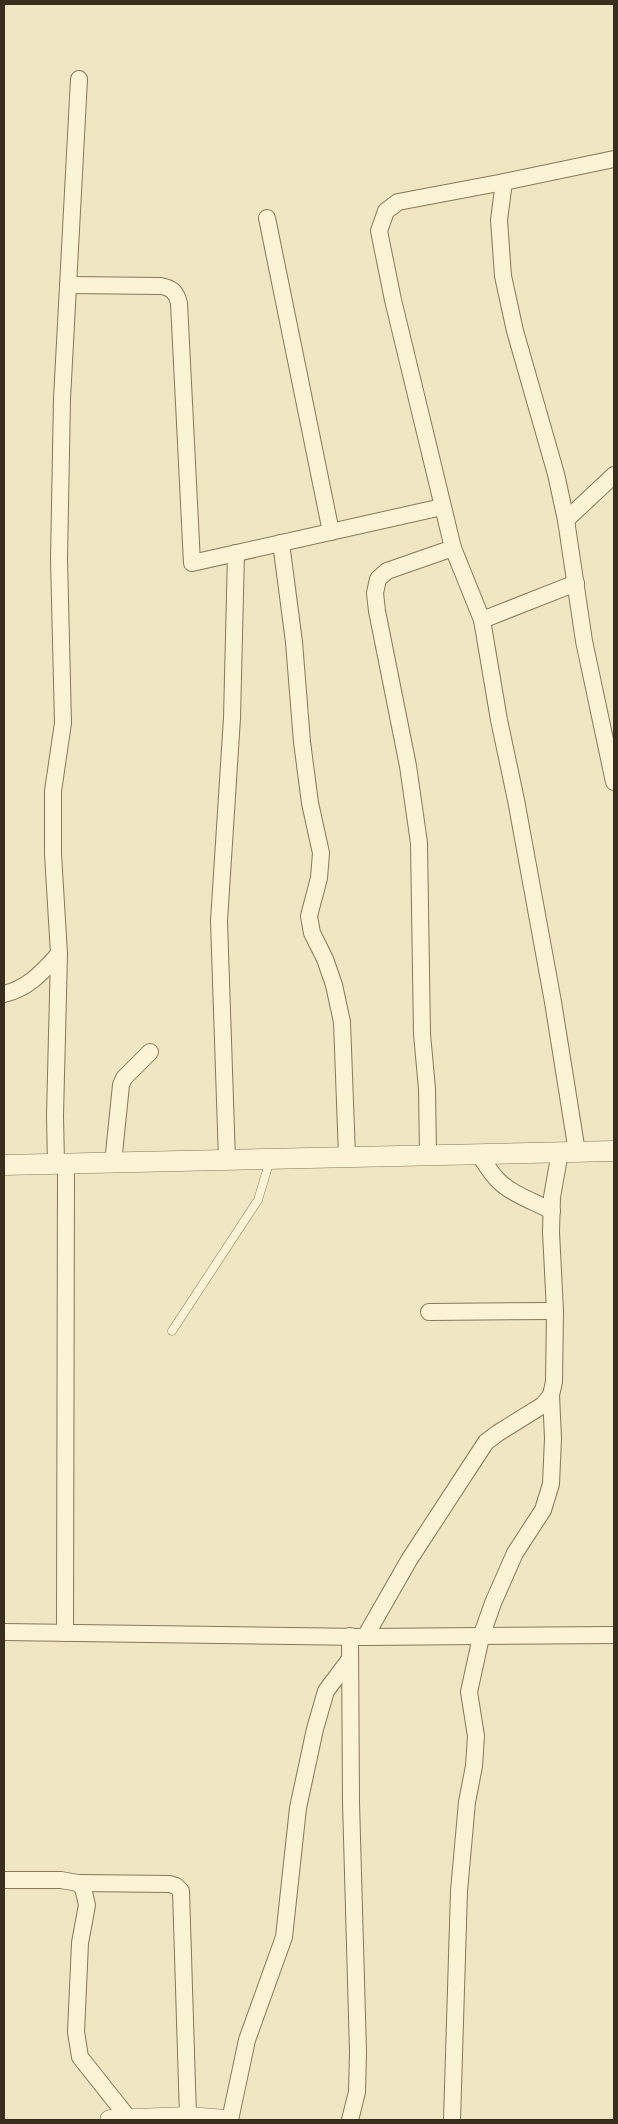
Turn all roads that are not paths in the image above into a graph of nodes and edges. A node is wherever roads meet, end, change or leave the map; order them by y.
1 (79, 79) dead end
2 (614, 159) edge
3 (504, 182) junction
4 (267, 218) dead end
5 (68, 285) junction
6 (614, 476) edge
7 (442, 507) junction
8 (566, 520) junction
9 (331, 532) junction
10 (281, 543) junction
11 (453, 548) junction
12 (236, 554) junction
13 (576, 583) junction
14 (482, 620) junction
15 (614, 782) edge
16 (59, 954) junction
17 (4, 994) edge
18 (150, 1052) dead end
19 (614, 1151) edge
20 (569, 1152) junction
21 (479, 1154) junction
22 (428, 1155) junction
23 (346, 1156) junction
24 (270, 1158) junction
25 (227, 1160) junction
26 (113, 1163) junction
27 (61, 1164) junction
28 (4, 1165) edge
29 (552, 1211) junction
30 (555, 1311) junction
31 (429, 1312) dead end
32 (172, 1331) dead end
33 (550, 1395) junction
34 (4, 1632) edge
35 (66, 1633) junction
36 (614, 1635) edge
37 (357, 1636) junction
38 (481, 1637) junction
39 (350, 1659) junction
40 (4, 1880) edge
41 (78, 1883) junction
42 (188, 2117) junction
43 (110, 2120) edge
44 (130, 2120) edge
45 (225, 2120) edge
46 (230, 2120) edge
47 (350, 2120) edge
48 (452, 2120) edge

1 - 5 street
2 - 3 street
3 - 7 street
3 - 8 street
4 - 9 street
5 - 12 street
5 - 16 street
6 - 8 street
7 - 9 street
7 - 11 street
8 - 13 street
9 - 10 street
10 - 12 street
10 - 23 street
11 - 14 street
11 - 22 street
12 - 25 street
13 - 14 street
13 - 15 street
14 - 20 street
16 - 17 street
16 - 27 street
18 - 26 street
19 - 20 street
20 - 21 street
20 - 29 street
21 - 22 street
21 - 29 street
22 - 23 street
23 - 24 street
24 - 25 street
24 - 32 lane
25 - 26 street
26 - 27 street
27 - 28 street
27 - 35 street
29 - 30 street
30 - 31 street
30 - 33 street
33 - 37 street
33 - 38 street
34 - 35 street
35 - 37 street
36 - 38 street
37 - 38 street
37 - 39 street
38 - 48 street
39 - 46 street
39 - 47 street
40 - 41 street
41 - 42 street
41 - 44 street
42 - 44 street
42 - 45 street
43 - 44 street

